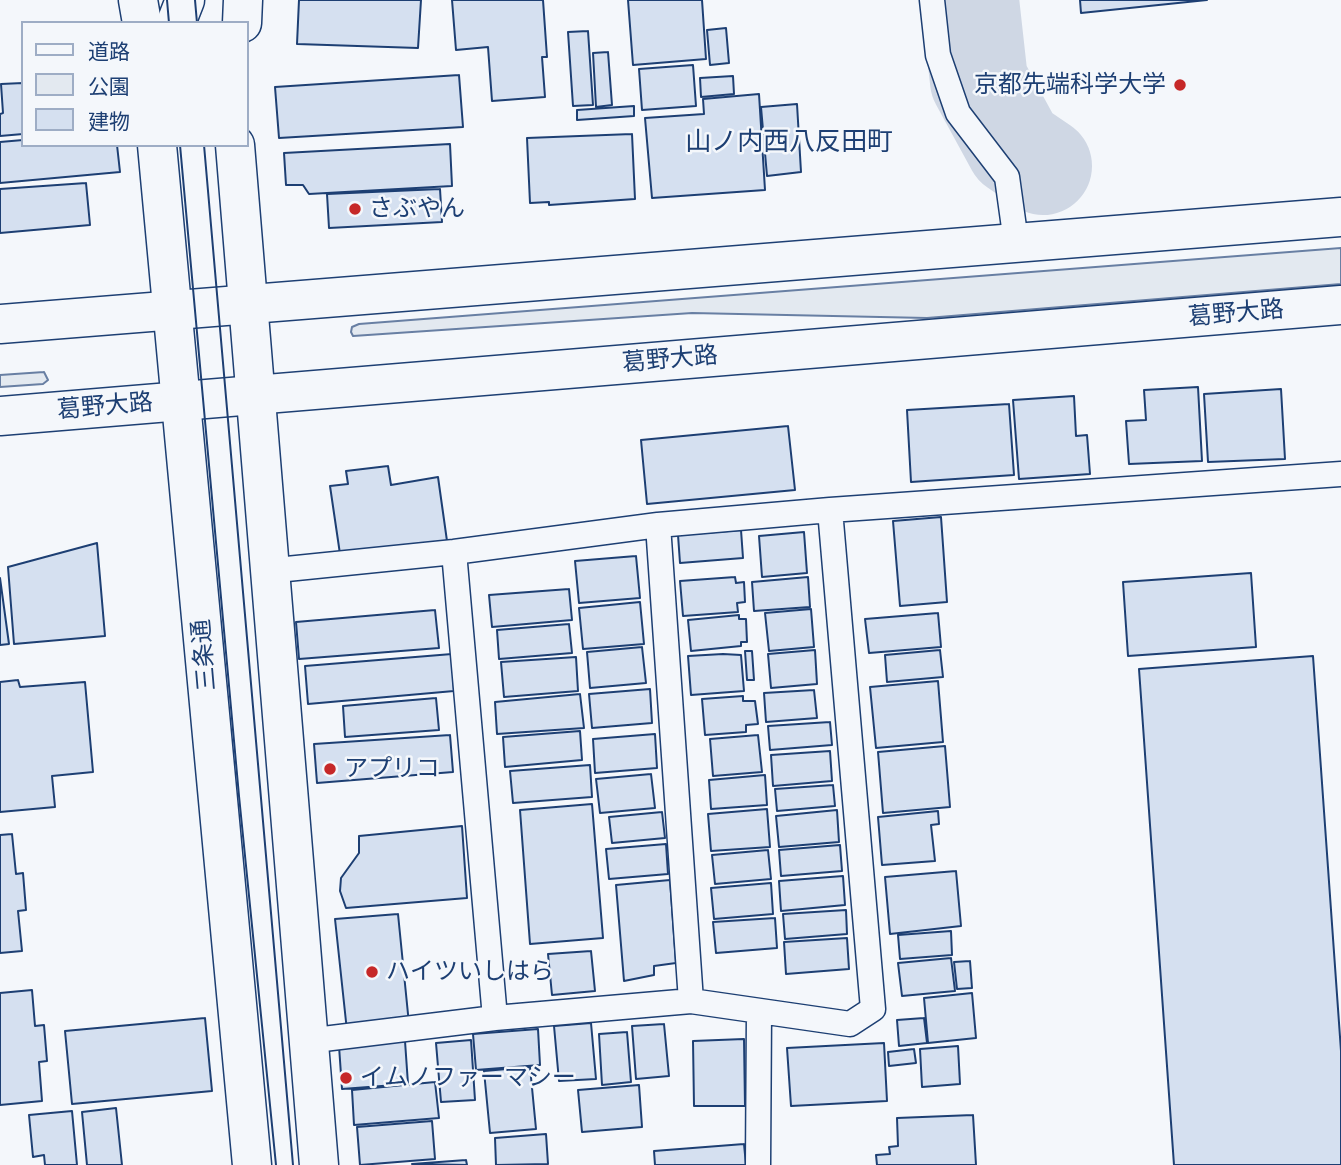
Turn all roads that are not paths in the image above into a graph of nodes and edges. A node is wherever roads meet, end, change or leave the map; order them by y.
1 (138, 0) edge
2 (185, 0) edge
3 (243, 0) edge
4 (932, 0) edge
5 (142, 21) edge
6 (177, 21) edge
7 (242, 21) edge
8 (158, 147) edge
9 (234, 147) edge
10 (1341, 217) edge
11 (1016, 242) junction
12 (246, 303) junction
13 (1341, 305) edge
14 (172, 311) junction
15 (0, 324) edge
16 (253, 395) junction
17 (180, 401) junction
18 (0, 416) edge
19 (1341, 474) edge
20 (830, 510) junction
21 (658, 525) junction
22 (454, 552) junction
23 (267, 571) junction
24 (691, 1001) junction
25 (760, 1012) junction
26 (495, 1018) junction
27 (307, 1041) junction
28 (252, 1165) edge
29 (319, 1165) edge
30 (758, 1165) edge

1 - 5 street
2 - 6 street
3 - 7 street
4 - 11 lane
8 - 14 street, 三条通
9 - 12 street
10 - 11 street
11 - 12 street
12 - 14 street
12 - 16 street
13 - 16 street, 葛野大路
14 - 15 street
14 - 17 street, 三条通
16 - 17 street, 葛野大路
16 - 23 street
17 - 18 street, 葛野大路
17 - 28 street, 三条通
19 - 20 lane
20 - 21 lane
20 - 25 lane
21 - 22 lane
21 - 24 lane
22 - 23 lane
22 - 26 lane
23 - 27 street
24 - 25 lane
24 - 26 lane
25 - 30 lane
26 - 27 lane
27 - 29 street

